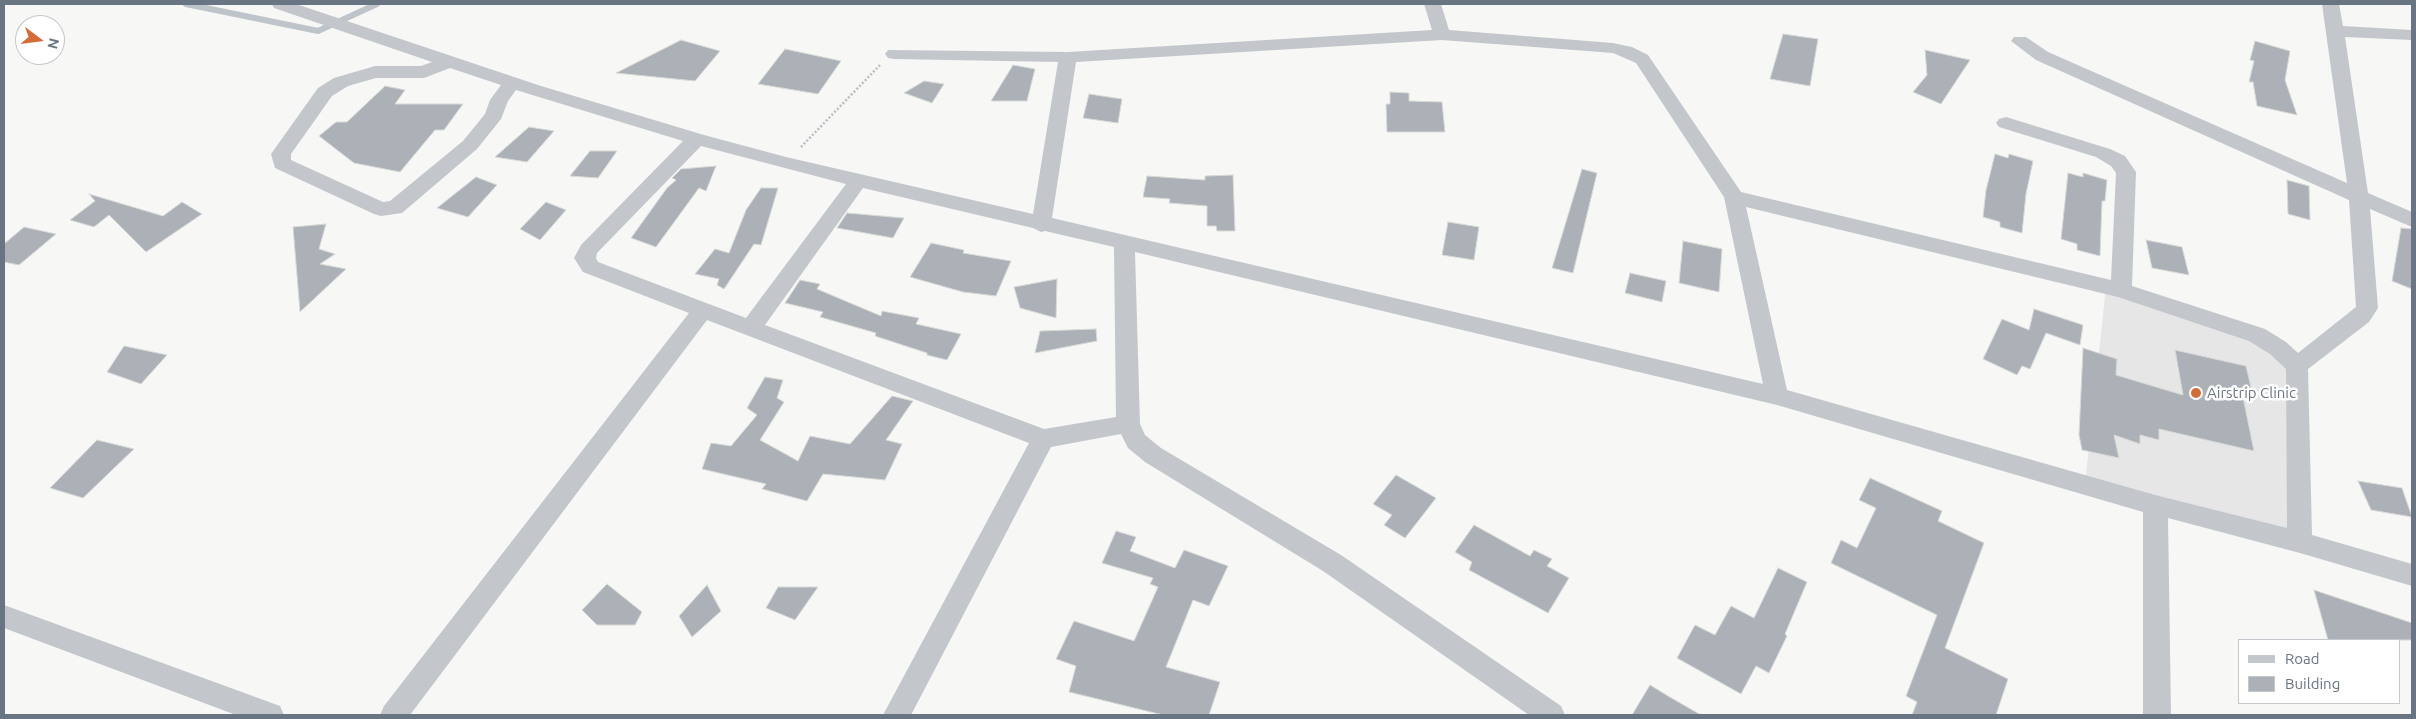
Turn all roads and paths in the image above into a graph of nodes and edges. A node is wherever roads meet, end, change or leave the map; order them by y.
1 (280, 4) edge
2 (1432, 4) edge
3 (2331, 4) edge
4 (2334, 31) junction
5 (1442, 35) junction
6 (2412, 35) edge
7 (2020, 41) dead end
8 (894, 54) joint
9 (1068, 57) junction
10 (447, 62) junction
11 (512, 82) junction
12 (2006, 123) dead end
13 (697, 139) junction
14 (786, 163) junction
15 (858, 181) junction
16 (1734, 197) junction
17 (2359, 197) junction
18 (2412, 220) edge
19 (1041, 225) junction
20 (1124, 242) junction
21 (2121, 290) junction
22 (704, 310) junction
23 (751, 327) junction
24 (2297, 366) junction
25 (1777, 396) junction
26 (1128, 424) junction
27 (1043, 439) junction
28 (2155, 505) junction
29 (2300, 542) junction
30 (2412, 575) edge
31 (4, 616) edge
32 (270, 715) edge
33 (394, 715) edge
34 (897, 715) edge
35 (1551, 715) edge
36 (2157, 715) edge

1 - 10 street
2 - 5 street
3 - 4 street
4 - 6 street
4 - 17 street
5 - 9 street
5 - 16 street
7 - 17 street
8 - 9 street
8 - 14 path
9 - 19 street
10 - 11 street
10 - 11 street
11 - 13 street
12 - 21 street
13 - 14 street
13 - 22 street
14 - 15 street
15 - 19 street
15 - 23 street
16 - 21 street
16 - 25 street
17 - 18 street
17 - 24 street
19 - 20 street
20 - 25 street
20 - 26 street
21 - 24 street
22 - 23 street
22 - 33 street
23 - 27 street
24 - 29 street
25 - 28 street
26 - 27 street
26 - 35 street
27 - 34 street
28 - 29 street
28 - 36 street
29 - 30 street
31 - 32 street

